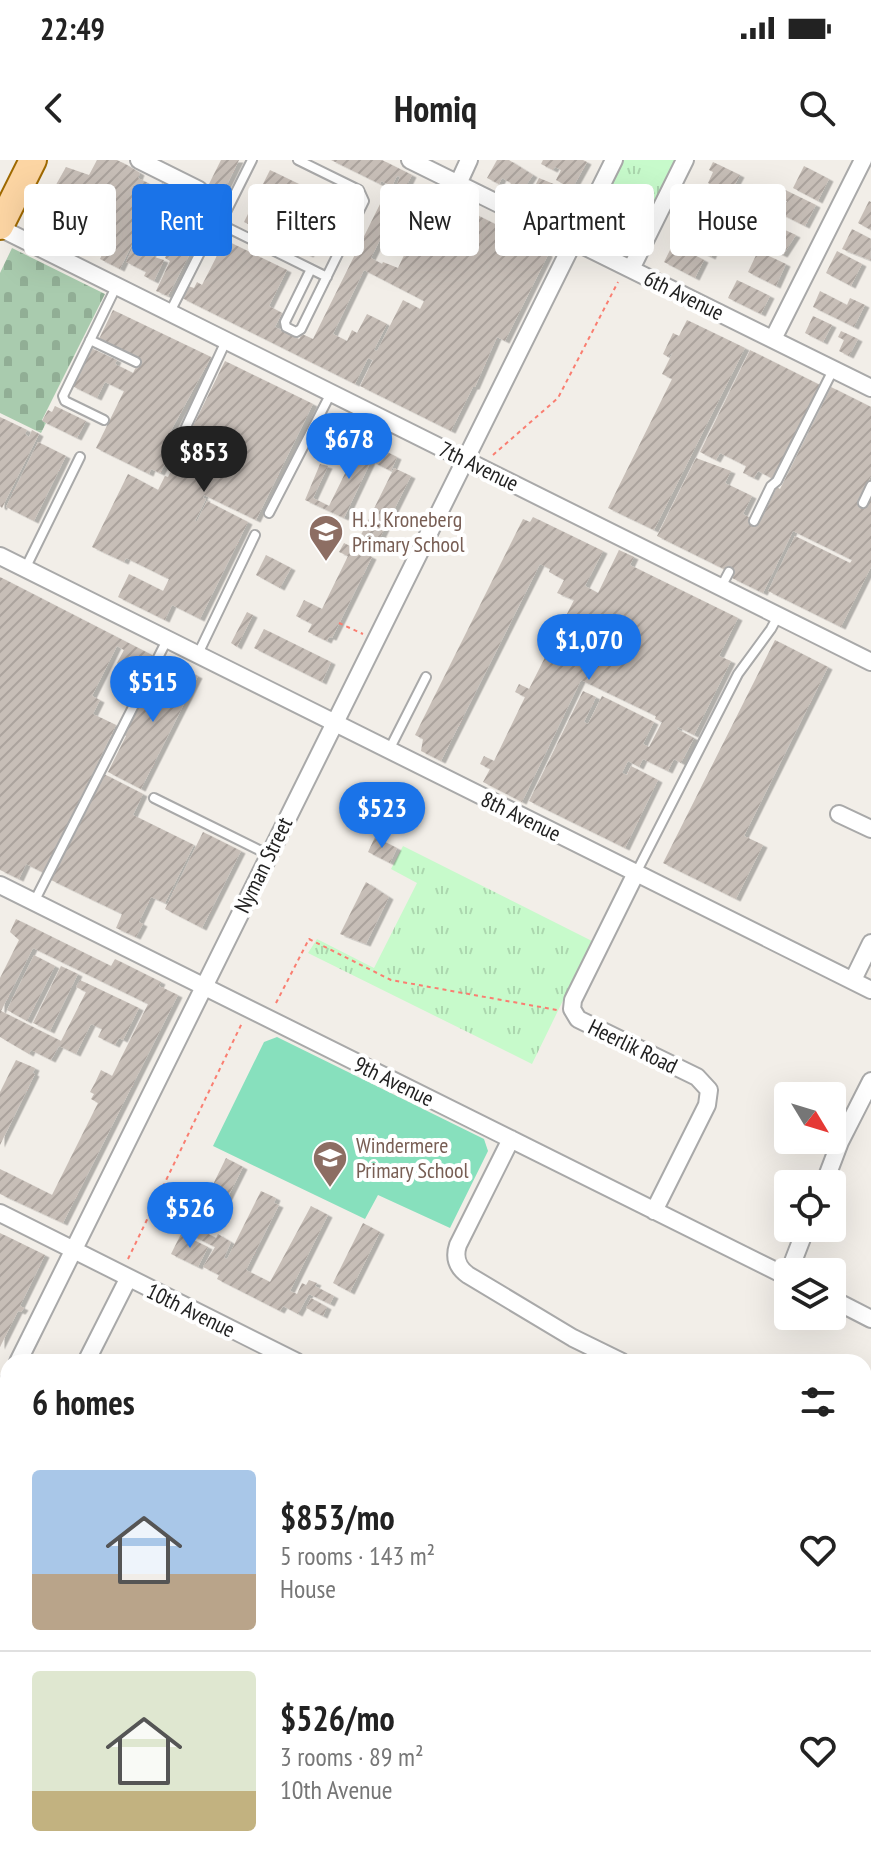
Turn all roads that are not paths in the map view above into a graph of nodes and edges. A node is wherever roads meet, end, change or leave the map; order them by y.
1 (33, 160) edge
2 (139, 160) edge
3 (252, 160) edge
4 (298, 160) edge
5 (410, 160) edge
6 (469, 160) edge
7 (614, 160) edge
8 (685, 160) edge
9 (863, 160) edge
10 (187, 184) edge
11 (458, 184) joint
12 (602, 184) edge
13 (232, 200) edge
14 (0, 227) edge
15 (232, 230) edge
16 (198, 256) edge
17 (567, 256) edge
18 (605, 256) edge
19 (629, 268) junction
20 (311, 269) junction
21 (327, 277) junction
22 (117, 286) junction
23 (170, 312) junction
24 (773, 339) junction
25 (90, 340) junction
26 (227, 341) junction
27 (136, 362) dead end
28 (833, 369) junction
29 (871, 388) edge
30 (331, 392) junction
31 (104, 420) dead end
32 (173, 455) dead end
33 (80, 457) dead end
34 (473, 463) junction
35 (871, 486) edge
36 (863, 503) dead end
37 (269, 513) dead end
38 (754, 521) dead end
39 (255, 535) dead end
40 (0, 556) edge
41 (25, 569) junction
42 (778, 615) junction
43 (167, 640) junction
44 (198, 655) junction
45 (871, 662) edge
46 (426, 677) dead end
47 (334, 723) junction
48 (389, 750) junction
49 (154, 798) dead end
50 (839, 814) dead end
51 (871, 829) edge
52 (269, 855) junction
53 (636, 873) junction
54 (0, 885) edge
55 (34, 902) junction
56 (871, 943) edge
57 (853, 980) junction
58 (204, 986) junction
59 (871, 990) edge
60 (871, 1081) edge
61 (511, 1139) junction
62 (829, 1170) edge
63 (654, 1211) junction
64 (0, 1213) edge
65 (74, 1249) junction
66 (774, 1268) edge
67 (124, 1277) junction
68 (846, 1306) edge
69 (871, 1319) edge
70 (22, 1354) edge
71 (90, 1354) edge
72 (281, 1354) edge
73 (606, 1354) edge

1 - 14 main road
2 - 10 street
3 - 13 lane
4 - 21 lane
5 - 11 street, 6th Avenue
6 - 11 street
7 - 12 street, Nyman Street
8 - 19 street
9 - 24 street
14 - 22 street, 7th Avenue
15 - 20 lane
16 - 23 lane
17 - 34 street, Nyman Street
18 - 19 street, 6th Avenue
19 - 24 street, 6th Avenue
20 - 21 lane
20 - 21 lane
22 - 23 street, 7th Avenue
22 - 25 lane
23 - 26 street, 7th Avenue
24 - 28 street, 6th Avenue
25 - 27 lane
25 - 31 lane
26 - 30 street, 7th Avenue
26 - 32 lane
28 - 29 street, 6th Avenue
28 - 38 lane
30 - 34 street, 7th Avenue
30 - 37 lane
33 - 41 lane
34 - 42 street, 7th Avenue
34 - 47 street, Nyman Street
35 - 36 lane
39 - 44 lane
40 - 41 street, 8th Avenue
41 - 43 street, 8th Avenue
42 - 45 street, 7th Avenue
42 - 53 lane
43 - 44 street, 8th Avenue
43 - 55 lane
44 - 47 street, 8th Avenue
46 - 48 lane
47 - 48 street, 8th Avenue
47 - 52 street, Nyman Street
48 - 53 street, 8th Avenue
49 - 52 lane
50 - 51 street
52 - 58 street, Nyman Street
53 - 57 street, 8th Avenue
53 - 63 street, Heerlik Road
54 - 55 street, 9th Avenue
55 - 58 street, 9th Avenue
56 - 57 street
57 - 59 street, 8th Avenue
58 - 61 street, 9th Avenue
58 - 65 street, Nyman Street
60 - 62 street
61 - 63 street, 9th Avenue
61 - 73 street
63 - 66 street, 9th Avenue
64 - 65 street, 10th Avenue
65 - 67 street, 10th Avenue
65 - 70 street, Nyman Street
67 - 71 street
67 - 72 street, 10th Avenue
68 - 69 street

